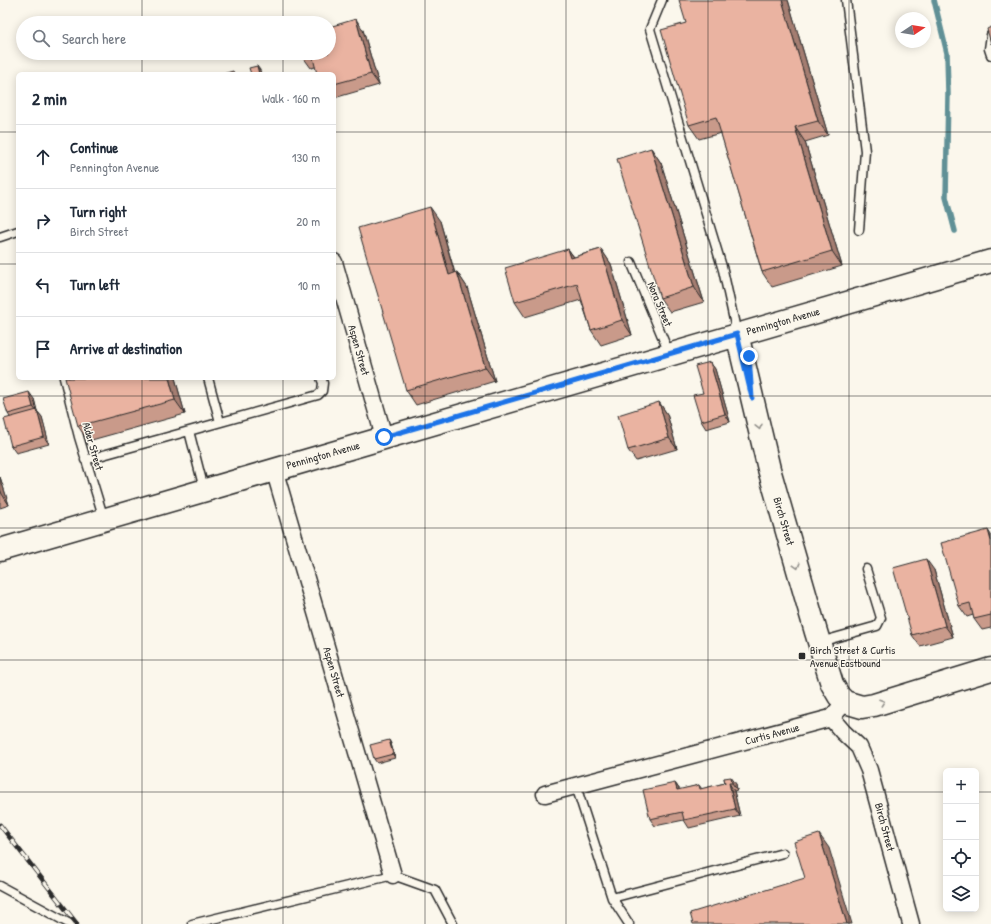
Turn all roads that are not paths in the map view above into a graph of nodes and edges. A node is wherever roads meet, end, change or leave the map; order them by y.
1 (662, 0) edge
2 (846, 0) edge
3 (991, 35) edge
4 (991, 55) edge
5 (859, 230) dead end
6 (16, 232) edge
7 (0, 236) edge
8 (631, 262) dead end
9 (991, 262) edge
10 (336, 269) edge
11 (737, 334) junction
12 (669, 354) junction
13 (65, 380) edge
14 (209, 380) edge
15 (322, 380) edge
16 (752, 398) junction
17 (220, 422) junction
18 (189, 431) junction
19 (384, 437) junction
20 (86, 460) junction
21 (274, 469) junction
22 (205, 490) junction
23 (104, 519) junction
24 (0, 550) edge
25 (866, 568) dead end
26 (819, 643) junction
27 (991, 669) edge
28 (838, 710) junction
29 (576, 786) junction
30 (545, 794) dead end
31 (784, 853) dead end
32 (393, 875) junction
33 (0, 887) edge
34 (612, 898) junction
35 (70, 924) edge
36 (192, 924) edge
37 (453, 924) edge
38 (629, 924) edge
39 (911, 924) edge

1 - 11 lane
2 - 5 lane
3 - 4 lane
6 - 7 lane
8 - 12 lane, Nora Street
9 - 11 main road, Pennington Avenue
9 - 16 main road
10 - 19 street, Aspen Street
11 - 12 main road, Pennington Avenue
11 - 16 main road, Birch Street
12 - 19 main road, Pennington Avenue
13 - 20 lane, Alder Street
14 - 17 lane
15 - 17 lane
16 -> 26 main road, Birch Street
17 - 18 lane
18 - 20 lane
18 - 22 lane
19 - 21 main road, Pennington Avenue
20 - 23 lane, Alder Street
21 - 22 main road, Pennington Avenue
21 - 32 street, Aspen Street
22 - 23 main road, Pennington Avenue
23 - 24 main road, Pennington Avenue
25 - 26 lane
26 - 28 main road, Birch Street
28 -> 27 main road, Curtis Avenue
28 - 29 street, Curtis Avenue
28 - 39 street, Birch Street
29 - 30 street, Curtis Avenue
29 - 34 lane
31 - 34 lane
32 - 36 lane
32 - 37 lane
33 - 35 lane
34 - 38 lane

